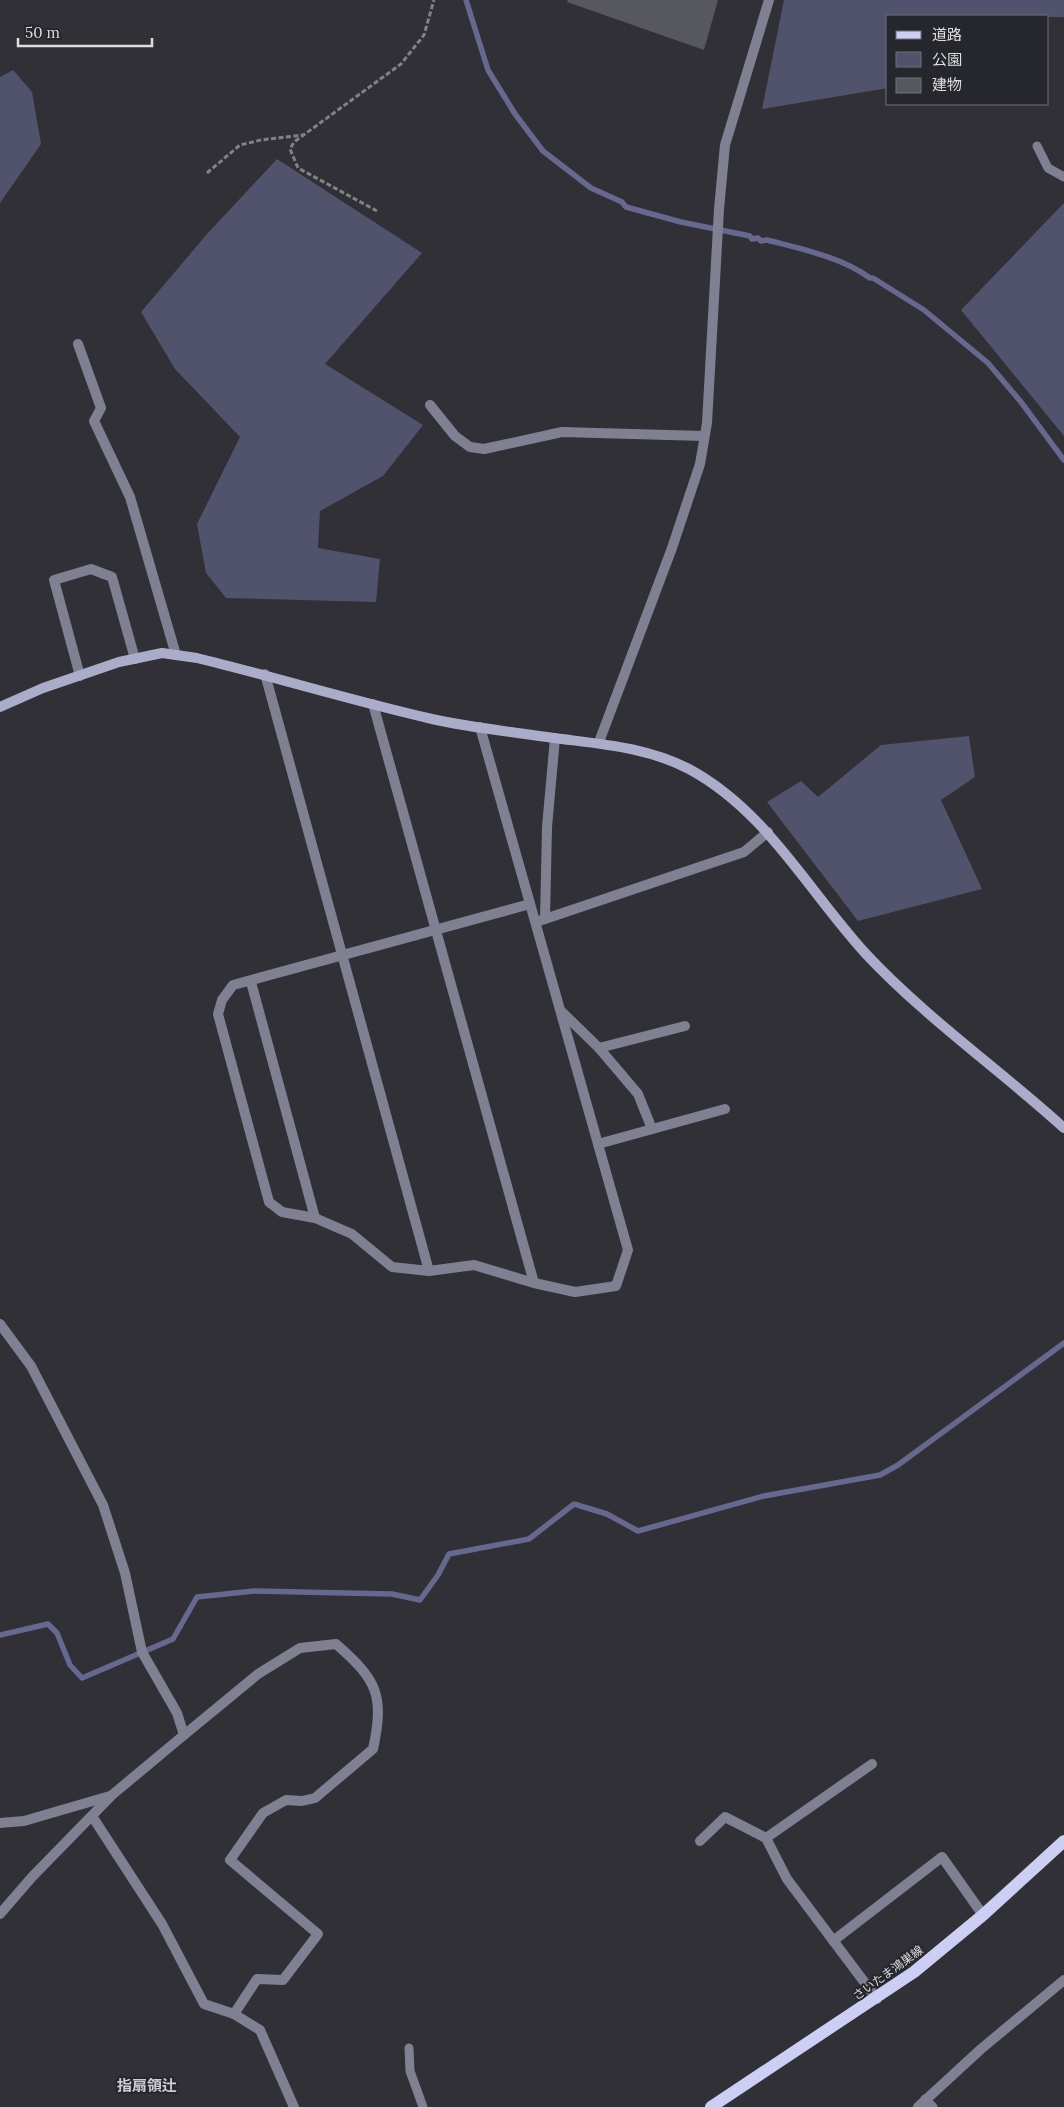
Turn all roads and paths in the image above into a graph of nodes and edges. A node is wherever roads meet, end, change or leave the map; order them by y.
1 (434, 0) edge
2 (769, 0) edge
3 (304, 134) junction
4 (1037, 146) dead end
5 (207, 173) dead end
6 (1064, 177) edge
7 (377, 212) dead end
8 (78, 344) dead end
9 (430, 405) dead end
10 (704, 436) junction
11 (176, 655) junction
12 (135, 659) junction
13 (265, 674) junction
14 (80, 676) junction
15 (373, 704) junction
16 (0, 706) edge
17 (480, 726) junction
18 (555, 738) junction
19 (599, 742) junction
20 (768, 832) junction
21 (530, 904) junction
22 (541, 920) junction
23 (435, 929) junction
24 (342, 955) junction
25 (251, 982) junction
26 (561, 1011) junction
27 (685, 1026) dead end
28 (599, 1048) junction
29 (725, 1108) dead end
30 (1064, 1128) edge
31 (652, 1129) junction
32 (598, 1144) junction
33 (315, 1218) junction
34 (429, 1271) junction
35 (534, 1283) junction
36 (0, 1324) edge
37 (184, 1735) junction
38 (872, 1764) dead end
39 (112, 1796) junction
40 (92, 1816) junction
41 (0, 1823) edge
42 (766, 1838) junction
43 (1064, 1841) edge
44 (700, 1842) dead end
45 (0, 1914) edge
46 (983, 1915) junction
47 (833, 1941) junction
48 (1064, 1980) edge
49 (877, 1998) junction
50 (234, 2014) junction
51 (409, 2048) dead end
52 (925, 2104) edge
53 (294, 2107) edge
54 (423, 2107) edge
55 (711, 2107) edge

1 - 3 path
2 - 10 street
3 - 5 path
3 - 7 path
4 - 6 lane
8 - 11 street
9 - 10 street
10 - 19 street
11 - 12 street
11 - 13 street
12 - 14 street
12 - 14 street
13 - 15 street
13 - 24 street
14 - 16 street
15 - 17 street
15 - 23 street
17 - 18 street
17 - 21 street
18 - 19 street
18 - 22 street
19 - 20 street
20 - 22 street
20 - 30 street
21 - 22 street
21 - 23 street
22 - 26 street
23 - 24 street
23 - 35 street
24 - 25 street
24 - 34 street
25 - 33 street
25 - 33 street
26 - 28 street
26 - 32 street
27 - 28 street
28 - 31 street
29 - 31 street
31 - 32 street
32 - 35 street
33 - 34 street
34 - 35 street
36 - 37 street
37 - 39 street
37 - 50 street
38 - 42 street
39 - 40 street
39 - 41 street
40 - 45 street
40 - 50 street
42 - 44 street
42 - 47 street
43 - 46 main road, さいたま鴻巣線
46 - 47 street
46 - 49 main road, さいたま鴻巣線
47 - 49 street
48 - 52 street
49 - 55 main road, さいたま鴻巣線
50 - 53 street
51 - 54 lane

